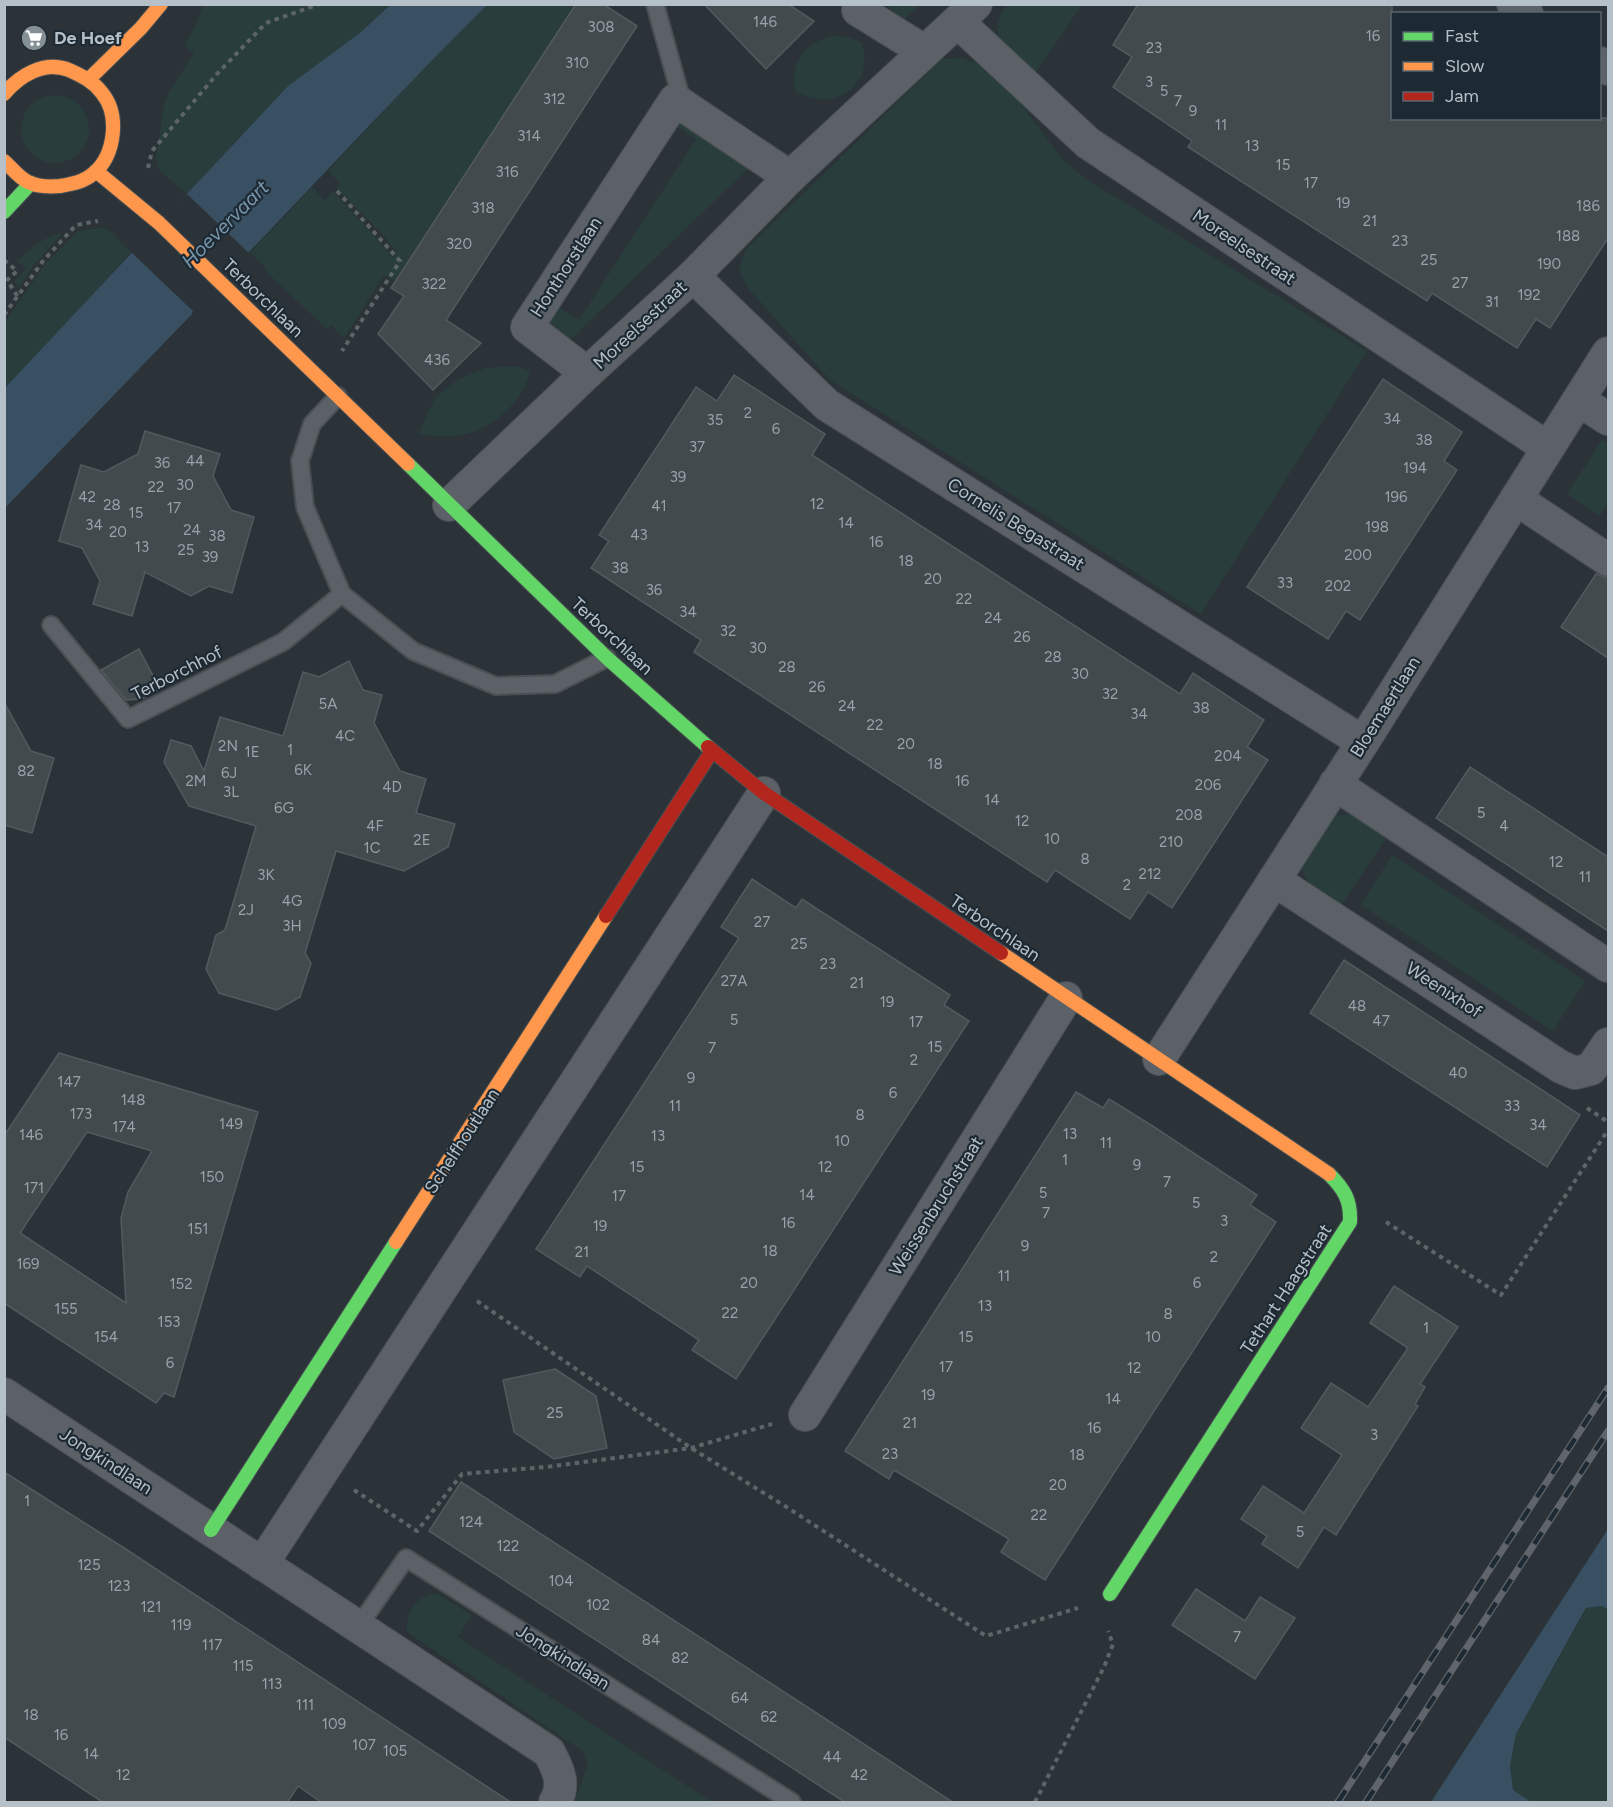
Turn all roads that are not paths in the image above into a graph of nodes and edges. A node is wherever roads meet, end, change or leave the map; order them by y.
1 (161, 4) edge
2 (655, 4) edge
3 (861, 4) edge
4 (967, 13) edge
5 (924, 51) junction
6 (90, 78) junction
7 (7, 85) edge
8 (683, 105) junction
9 (4, 161) edge
10 (96, 171) junction
11 (790, 177) junction
12 (31, 183) junction
13 (4, 212) edge
14 (693, 276) junction
15 (1608, 353) edge
16 (587, 373) junction
17 (338, 396) junction
18 (1579, 400) junction
19 (1608, 419) edge
20 (1548, 448) junction
21 (1516, 499) junction
22 (449, 505) junction
23 (1608, 560) edge
24 (342, 594) junction
25 (51, 625) dead end
26 (607, 658) junction
27 (1363, 742) junction
28 (712, 752) junction
29 (1335, 784) junction
30 (764, 793) junction
31 (1274, 880) junction
32 (1608, 966) edge
33 (1066, 998) junction
34 (1608, 1044) edge
35 (1159, 1059) junction
36 (4, 1394) edge
37 (805, 1415) road end
38 (211, 1530) junction
39 (262, 1564) junction
40 (1110, 1594) road end
41 (358, 1627) junction
42 (555, 1803) edge
43 (792, 1803) edge

1 - 6 street
2 - 8 lane
3 - 5 street
4 - 5 street
4 - 20 street, Moreelsestraat
5 - 11 street
6 - 7 street
6 - 10 street
8 - 11 street
8 - 16 street, Honthorstlaan
9 - 12 street
10 - 12 street
10 - 17 street, Terborchlaan
11 - 14 street
12 - 13 street
14 - 16 street, Moreelsestraat
14 - 27 street, Cornelis Begastraat
15 - 18 street, Bloemaertlaan
16 - 22 street
17 - 22 street, Terborchlaan
17 - 24 lane
18 - 19 street
18 - 20 street, Bloemaertlaan
20 - 21 street, Bloemaertlaan
21 - 23 street
21 - 27 street, Bloemaertlaan
22 - 26 street, Terborchlaan
24 - 25 lane, Terborchhof
24 - 26 lane
26 - 28 street, Terborchlaan
27 - 29 street, Bloemaertlaan
28 - 30 street, Terborchlaan
28 - 38 street, Schelfhoutlaan
29 - 31 street, Bloemaertlaan
29 - 32 street
30 - 33 street, Terborchlaan
30 - 39 street
31 - 34 street, Weenixhof
31 - 35 street, Bloemaertlaan
33 - 35 street, Terborchlaan
33 - 37 street, Weissenbruchstraat
35 - 40 street, Tethart Haagstraat
36 - 38 street, Jongkindlaan
38 - 39 street, Jongkindlaan
39 - 41 street, Jongkindlaan
41 - 42 street, Jongkindlaan
41 - 43 lane, Jongkindlaan

